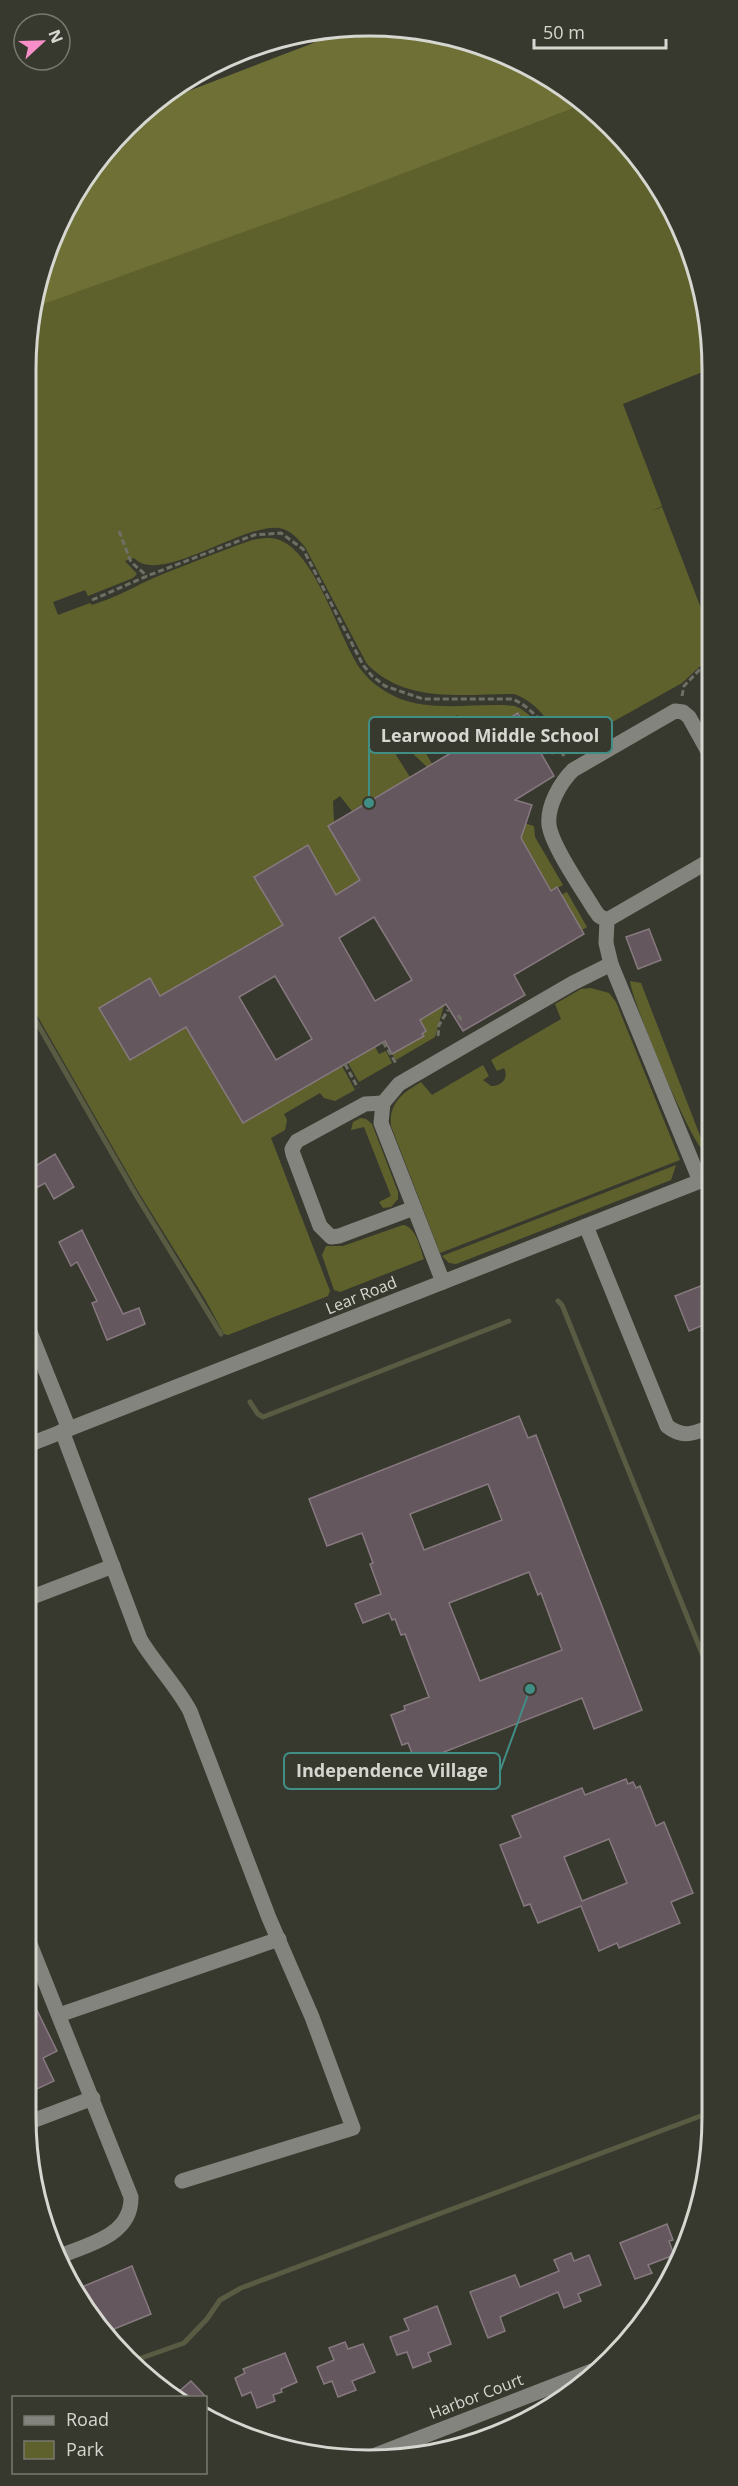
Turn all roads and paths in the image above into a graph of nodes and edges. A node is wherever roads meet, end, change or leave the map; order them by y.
1 (119, 531) dead end
2 (147, 576) junction
3 (93, 600) dead end
4 (702, 667) edge
5 (679, 711) junction
6 (702, 740) edge
7 (573, 770) junction
8 (702, 865) edge
9 (607, 920) junction
10 (611, 964) junction
11 (448, 1010) dead end
12 (458, 1015) dead end
13 (462, 1021) dead end
14 (438, 1036) dead end
15 (383, 1042) dead end
16 (345, 1064) dead end
17 (396, 1065) dead end
18 (358, 1088) dead end
19 (383, 1103) junction
20 (702, 1175) edge
21 (702, 1181) edge
22 (414, 1208) junction
23 (586, 1226) junction
24 (443, 1282) junction
25 (36, 1349) edge
26 (66, 1430) junction
27 (702, 1430) edge
28 (36, 1442) edge
29 (113, 1566) junction
30 (36, 1596) edge
31 (279, 1939) junction
32 (36, 1966) edge
33 (59, 2015) junction
34 (93, 2098) junction
35 (36, 2120) edge
36 (182, 2181) dead end
37 (65, 2254) edge
38 (577, 2377) edge
39 (391, 2449) edge

1 - 2 path
2 - 3 path
2 - 7 path
4 - 5 path
5 - 6 street
5 - 7 street
7 - 9 street
8 - 9 street
9 - 10 street
10 - 19 street
10 - 20 street
11 - 14 path
12 - 13 path
15 - 17 path
16 - 18 path
19 - 22 street
19 - 22 street
21 - 23 street, Lear Road
22 - 24 street
23 - 24 street, Lear Road
23 - 27 street
24 - 26 street, Lear Road
25 - 26 street
26 - 28 street, Lear Road
26 - 29 street
29 - 30 street
29 - 31 street
31 - 33 street
31 - 36 street
32 - 33 street
33 - 34 street
34 - 35 street
34 - 37 street
38 - 39 street, Harbor Court

